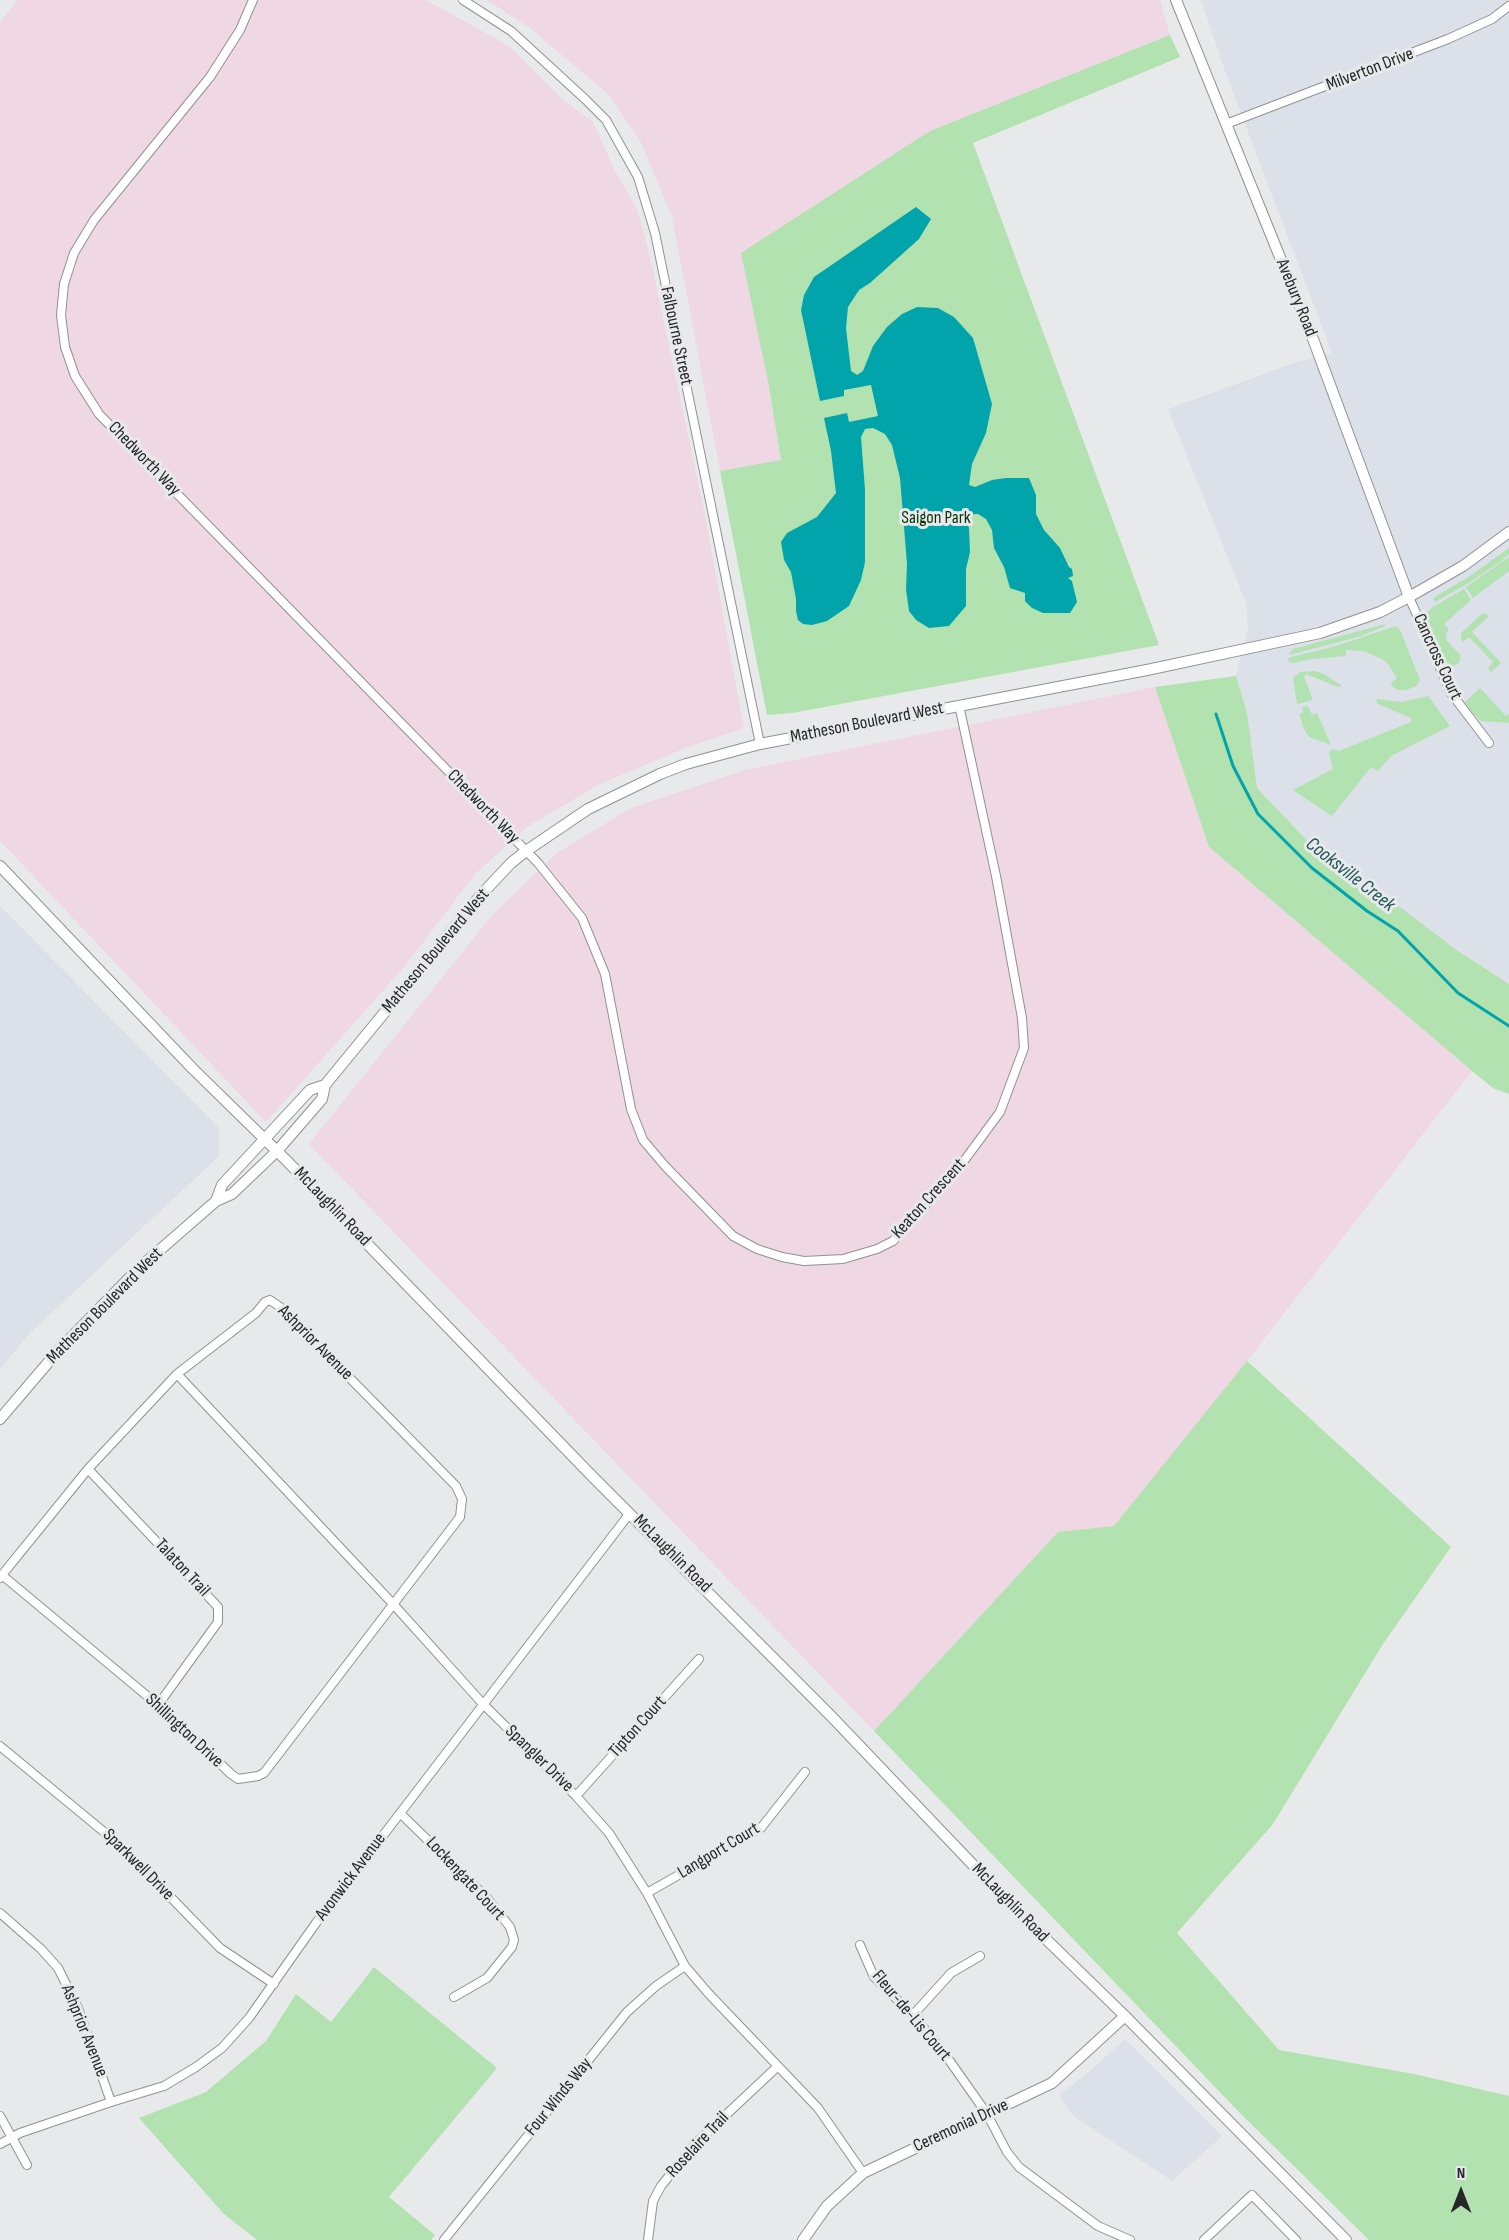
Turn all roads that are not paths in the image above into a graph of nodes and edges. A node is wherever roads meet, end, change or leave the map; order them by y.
1 (253, 0) edge
2 (463, 0) edge
3 (1176, 0) edge
4 (1509, 6) edge
5 (1226, 124) junction
6 (1509, 532) edge
7 (1409, 597) junction
8 (959, 705) junction
9 (1489, 743) dead end
10 (760, 744) junction
11 (526, 851) junction
12 (0, 866) edge
13 (325, 1085) junction
14 (265, 1140) junction
15 (277, 1151) junction
16 (216, 1201) junction
17 (177, 1374) junction
18 (0, 1419) edge
19 (88, 1469) junction
20 (630, 1513) junction
21 (1, 1576) edge
22 (394, 1605) junction
23 (699, 1659) dead end
24 (483, 1704) junction
25 (158, 1705) junction
26 (0, 1746) edge
27 (805, 1772) dead end
28 (576, 1796) junction
29 (400, 1813) junction
30 (647, 1893) junction
31 (0, 1913) edge
32 (860, 1945) dead end
33 (980, 1956) dead end
34 (685, 1966) junction
35 (274, 1984) junction
36 (454, 1996) dead end
37 (913, 2015) junction
38 (1125, 2016) junction
39 (778, 2066) junction
40 (111, 2102) junction
41 (987, 2114) junction
42 (0, 2116) edge
43 (13, 2138) junction
44 (0, 2144) edge
45 (27, 2165) dead end
46 (863, 2172) junction
47 (444, 2240) edge
48 (648, 2240) edge
49 (803, 2240) edge
50 (1130, 2240) edge
51 (1204, 2240) edge
52 (1296, 2240) edge
53 (1346, 2240) edge

1 - 11 street, Chedworth Way
2 - 10 street, Falbourne Street
3 - 5 street, Avebury Road
4 - 5 street, Milverton Drive
5 - 7 street, Avebury Road
6 - 7 street, Matheson Boulevard West
7 - 8 street, Matheson Boulevard West
7 - 9 street, Cancross Court
8 - 10 street, Matheson Boulevard West
8 - 11 street, Keaton Crescent
10 - 11 street, Matheson Boulevard West
11 - 13 street, Matheson Boulevard West
12 - 14 street, McLaughlin Road
13 - 14 street, Matheson Boulevard West
13 - 15 street, Matheson Boulevard West
14 - 15 street, McLaughlin Road
14 - 16 street, Matheson Boulevard West
15 - 16 street, Matheson Boulevard West
15 - 20 street, McLaughlin Road
16 - 18 street, Matheson Boulevard West
17 - 19 street, Ashprior Avenue
17 - 22 street, Spangler Drive
17 - 22 street, Ashprior Avenue
19 - 21 street, Ashprior Avenue
19 - 25 street, Talaton Trail
20 - 24 street, Avonwick Avenue
20 - 38 street, McLaughlin Road
21 - 25 street, Shillington Drive
22 - 24 street, Spangler Drive
22 - 25 street, Shillington Drive
23 - 28 street, Tipton Court
24 - 28 street, Spangler Drive
24 - 29 street, Avonwick Avenue
26 - 35 street, Sparkwell Drive
27 - 30 street, Langport Court
28 - 30 street, Spangler Drive
29 - 35 street, Avonwick Avenue
29 - 36 street, Lockengate Court
30 - 34 street, Spangler Drive
31 - 40 street, Ashprior Avenue
32 - 37 street, Fleur-de-Lis Court
33 - 37 street
34 - 39 street, Spangler Drive
34 - 47 street, Four Winds Way
35 - 40 street, Avonwick Avenue
37 - 41 street, Fleur-de-Lis Court
38 - 41 street, Ceremonial Drive
38 - 53 street, McLaughlin Road
39 - 46 street, Spangler Drive
39 - 48 street, Roselaire Trail
40 - 43 street, Avonwick Avenue
41 - 46 street, Ceremonial Drive
41 - 50 street, Fleur-de-Lis Court
42 - 43 street
43 - 44 street, Avonwick Avenue
43 - 45 street
46 - 49 street, Ceremonial Drive
51 - 52 street

